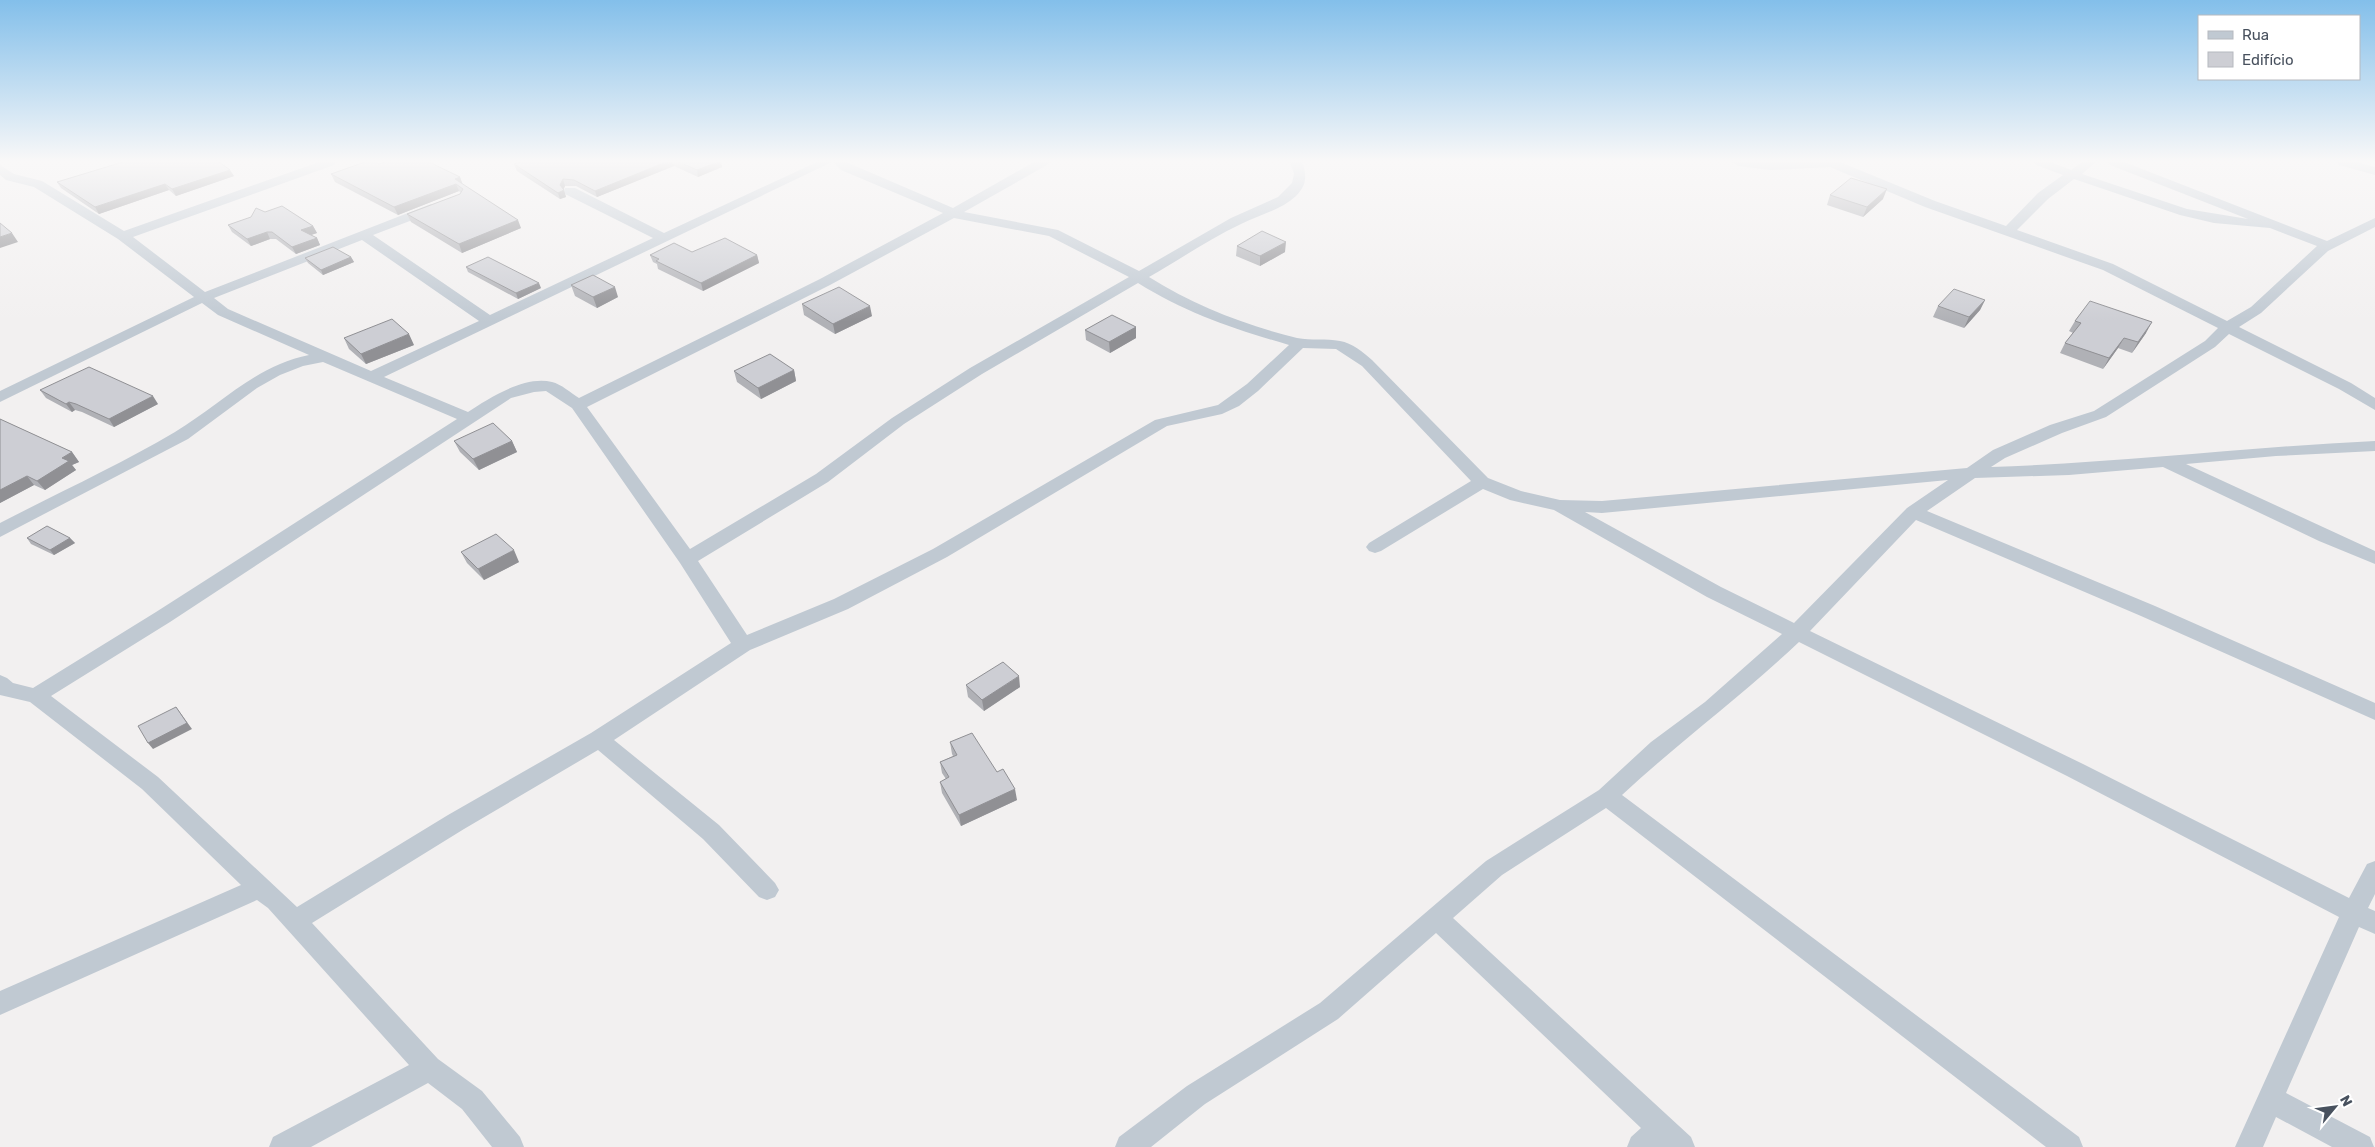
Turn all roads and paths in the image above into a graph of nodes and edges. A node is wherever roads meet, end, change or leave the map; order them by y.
1 (90, 216) edge
2 (180, 216) edge
3 (411, 216) edge
4 (619, 216) edge
5 (711, 216) edge
6 (948, 216) edge
7 (962, 216) edge
8 (1249, 216) edge
9 (1964, 216) edge
10 (2024, 216) edge
11 (2204, 216) edge
12 (2251, 216) edge
13 (2375, 222) edge
14 (2273, 224) junction
15 (2009, 231) junction
16 (362, 234) junction
17 (123, 236) junction
18 (663, 238) junction
19 (2328, 246) junction
20 (1138, 278) junction
21 (202, 298) junction
22 (489, 321) junction
23 (2226, 328) junction
24 (1300, 343) junction
25 (324, 357) junction
26 (371, 377) junction
27 (0, 397) edge
28 (578, 405) junction
29 (2375, 405) edge
30 (469, 418) junction
31 (2375, 446) edge
32 (2166, 461) junction
33 (1968, 473) junction
34 (1482, 482) junction
35 (1560, 506) junction
36 (1913, 512) junction
37 (0, 531) edge
38 (1375, 547) dead end
39 (687, 558) junction
40 (2375, 558) edge
41 (1797, 632) junction
42 (743, 645) junction
43 (0, 683) edge
44 (36, 696) junction
45 (2375, 712) edge
46 (599, 739) junction
47 (1607, 796) junction
48 (2375, 871) edge
49 (259, 888) junction
50 (767, 890) dead end
51 (1436, 917) junction
52 (2365, 917) edge
53 (294, 922) junction
54 (0, 1003) edge
55 (429, 1068) junction
56 (2270, 1099) junction
57 (1660, 1127) junction
58 (283, 1147) edge
59 (510, 1147) edge
60 (1129, 1147) edge
61 (1641, 1147) edge
62 (1680, 1147) edge
63 (2069, 1147) edge
64 (2249, 1147) edge
65 (2360, 1147) edge

1 - 17 street
2 - 17 street
3 - 16 street
4 - 18 street
5 - 18 street
6 - 28 street
7 - 20 street
8 - 20 street
9 - 15 street
10 - 15 street
11 - 14 street
12 - 14 street
13 - 19 street
14 - 19 street
15 - 23 street
16 - 21 street
16 - 22 street
17 - 21 street
18 - 22 street
19 - 23 street
20 - 24 street
20 - 39 street
21 - 25 street
21 - 27 street
22 - 26 street
23 - 29 street
23 - 33 street
24 - 34 street
24 - 42 street
25 - 26 street
25 - 37 street
26 - 30 street
28 - 30 street
28 - 39 street
30 - 44 street
31 - 32 street
32 - 33 street
32 - 40 street
33 - 35 street
33 - 36 street
34 - 35 street
34 - 38 street
35 - 41 street
36 - 41 street
36 - 45 street
39 - 42 street
41 - 47 street
41 - 52 street
42 - 46 street
43 - 44 street
44 - 49 street
46 - 50 street
46 - 53 street
47 - 51 street
47 - 63 street
48 - 52 street
49 - 53 street
49 - 54 street
51 - 57 street
51 - 60 street
52 - 56 street
53 - 55 street
55 - 58 street
55 - 59 street
56 - 64 street
56 - 65 street
57 - 61 street
57 - 62 street

